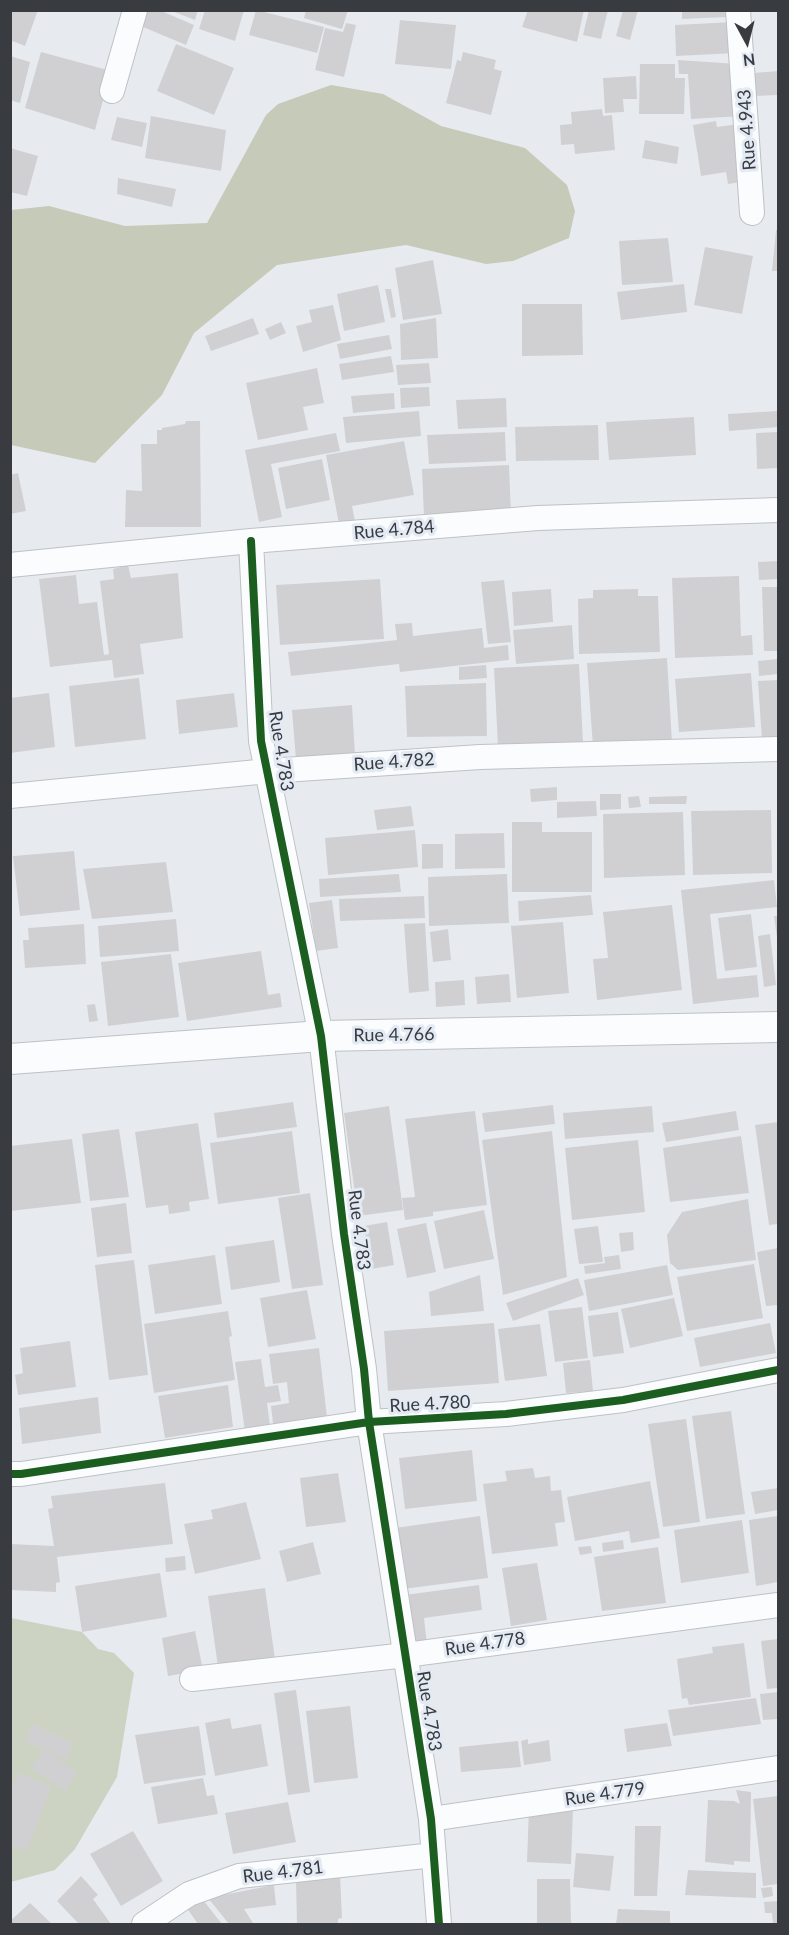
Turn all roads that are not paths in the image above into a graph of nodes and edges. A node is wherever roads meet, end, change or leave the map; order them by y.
1 (135, 10) edge
2 (738, 10) edge
3 (112, 91) dead end
4 (752, 213) dead end
5 (778, 510) edge
6 (251, 541) junction
7 (10, 565) edge
8 (778, 749) edge
9 (267, 771) junction
10 (10, 796) edge
11 (778, 1027) edge
12 (321, 1036) junction
13 (10, 1059) edge
14 (778, 1371) edge
15 (369, 1422) junction
16 (10, 1474) edge
17 (778, 1605) edge
18 (406, 1655) junction
19 (192, 1679) dead end
20 (778, 1768) edge
21 (431, 1819) junction
22 (434, 1855) junction
23 (144, 1924) edge
24 (439, 1924) edge

1 - 3 street
2 - 4 street, Rue 4.943
5 - 6 street, Rue 4.784
6 - 7 street, Rue 4.784
6 - 9 street, Rue 4.783
8 - 9 street, Rue 4.782
9 - 10 street, Rue 4.782
9 - 12 street, Rue 4.783
11 - 12 street, Rue 4.766
12 - 13 street, Rue 4.766
12 - 15 street, Rue 4.783
14 - 15 street, Rue 4.780
15 - 16 street, Rue 4.780
15 - 18 street, Rue 4.783
17 - 18 street, Rue 4.778
18 - 19 street, Rue 4.778
18 - 21 street, Rue 4.783
20 - 21 street, Rue 4.779
21 - 22 street, Rue 4.783
22 - 23 street, Rue 4.781
22 - 24 street, Rue 4.783

